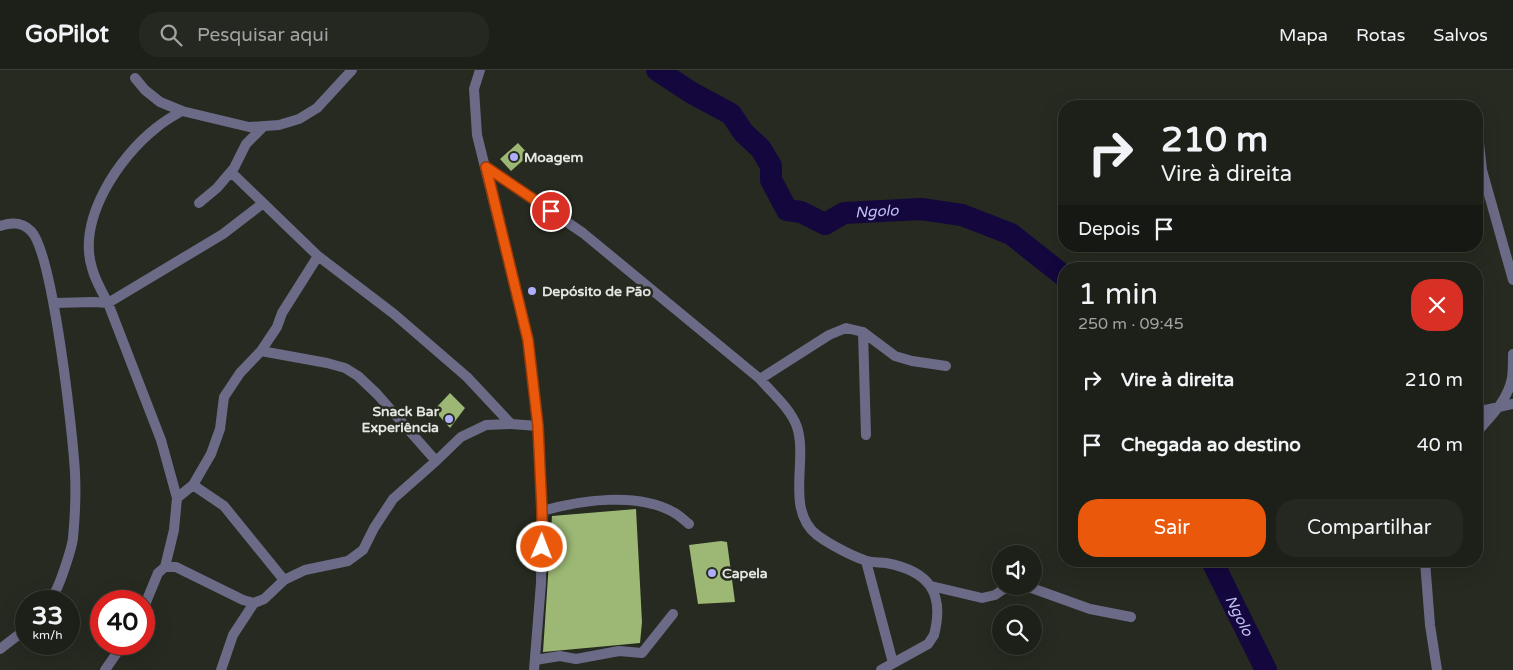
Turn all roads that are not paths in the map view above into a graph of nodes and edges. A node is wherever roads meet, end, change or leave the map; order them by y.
1 (352, 70) edge
2 (480, 70) edge
3 (135, 78) dead end
4 (182, 111) junction
5 (264, 126) junction
6 (486, 167) junction
7 (231, 172) junction
8 (1483, 174) edge
9 (199, 203) dead end
10 (262, 204) junction
11 (0, 226) edge
12 (318, 256) junction
13 (1513, 280) edge
14 (54, 303) junction
15 (108, 303) junction
16 (863, 332) junction
17 (261, 351) junction
18 (1513, 354) edge
19 (946, 366) dead end
20 (760, 379) junction
21 (1513, 404) edge
22 (1498, 408) junction
23 (1483, 411) edge
24 (511, 424) junction
25 (1483, 425) edge
26 (538, 426) junction
27 (866, 435) dead end
28 (436, 461) junction
29 (193, 485) junction
30 (177, 498) junction
31 (542, 511) junction
32 (689, 524) dead end
33 (866, 561) junction
34 (165, 567) junction
35 (1425, 567) edge
36 (284, 580) junction
37 (931, 586) junction
38 (56, 590) edge
39 (151, 590) edge
40 (1042, 592) edge
41 (995, 595) edge
42 (254, 603) junction
43 (674, 614) dead end
44 (1131, 617) dead end
45 (15, 637) edge
46 (0, 648) edge
47 (116, 655) edge
48 (893, 663) junction
49 (534, 665) edge
50 (106, 670) edge
51 (222, 670) edge
52 (881, 670) edge
53 (1438, 670) edge

1 - 5 street
2 - 6 street
3 - 4 street
4 - 5 street
4 - 15 street
5 - 7 street
6 - 20 street
6 - 26 street
7 - 9 street
7 - 10 street
8 - 13 street
10 - 12 street
10 - 15 street
11 - 14 street
12 - 17 street
12 - 24 street
14 - 15 street
14 - 38 street
15 - 30 street
16 - 19 street
16 - 20 street
16 - 27 street
17 - 28 street
17 - 29 street
18 - 22 street
20 - 33 street
21 - 22 street
22 - 23 street
22 - 25 street
24 - 26 street
24 - 28 street
26 - 31 street
28 - 36 street
29 - 30 street
29 - 36 street
30 - 34 street
31 - 32 street
31 - 49 street
33 - 37 street
33 - 48 street
34 - 39 street
34 - 42 street
35 - 53 street
36 - 42 street
37 - 41 street
37 - 48 street
40 - 44 street
42 - 51 street
43 - 49 street
45 - 46 street
47 - 50 street
48 - 52 street

